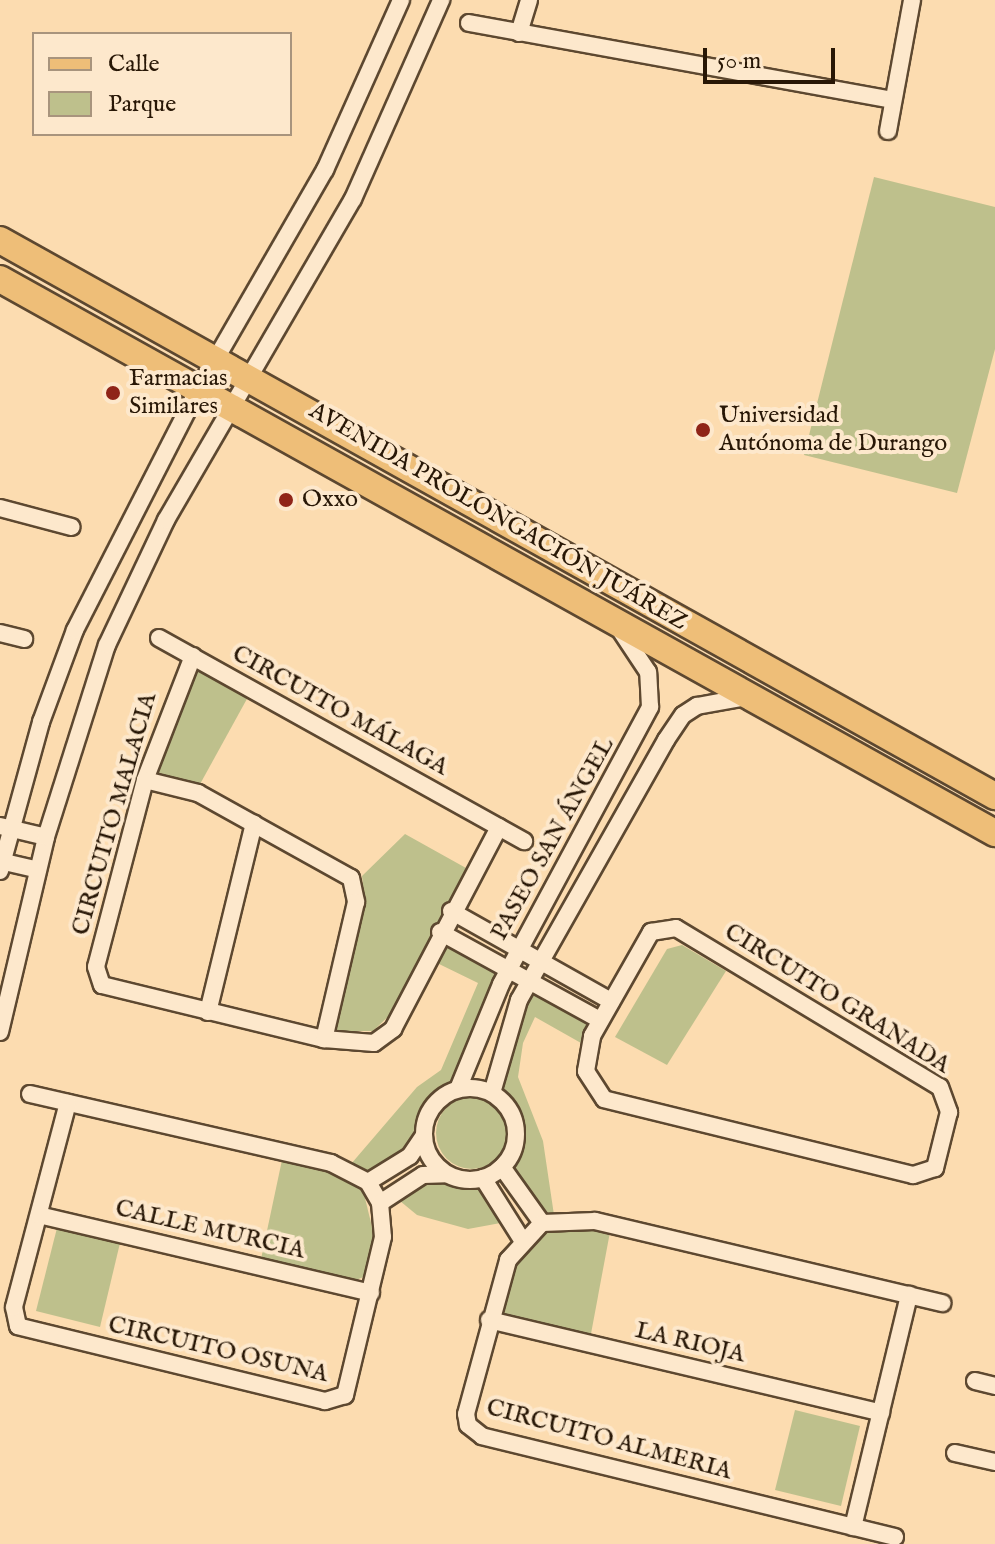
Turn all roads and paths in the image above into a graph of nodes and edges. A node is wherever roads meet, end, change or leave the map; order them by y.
1 (401, 0) edge
2 (441, 0) edge
3 (529, 0) edge
4 (912, 0) edge
5 (469, 23) dead end
6 (519, 33) junction
7 (892, 100) junction
8 (888, 131) dead end
9 (0, 240) edge
10 (0, 279) edge
11 (217, 359) junction
12 (250, 377) junction
13 (199, 388) junction
14 (233, 407) junction
15 (0, 508) edge
16 (72, 527) dead end
17 (609, 616) junction
18 (0, 633) edge
19 (159, 638) dead end
20 (24, 639) dead end
21 (193, 656) junction
22 (747, 697) junction
23 (913, 750) junction
24 (894, 779) junction
25 (145, 780) junction
26 (995, 796) edge
27 (254, 824) junction
28 (6, 827) edge
29 (499, 827) junction
30 (995, 833) edge
31 (46, 837) junction
32 (524, 841) dead end
33 (1, 864) edge
34 (38, 870) junction
35 (451, 911) junction
36 (440, 932) junction
37 (519, 950) junction
38 (540, 962) junction
39 (508, 970) junction
40 (528, 982) junction
41 (611, 1001) junction
42 (208, 1012) junction
43 (600, 1020) junction
44 (0, 1032) edge
45 (324, 1039) junction
46 (458, 1089) junction
47 (492, 1093) junction
48 (30, 1094) dead end
49 (68, 1103) junction
50 (423, 1137) junction
51 (502, 1167) junction
52 (446, 1174) junction
53 (483, 1178) junction
54 (368, 1182) junction
55 (380, 1203) junction
56 (39, 1215) junction
57 (542, 1223) junction
58 (522, 1240) junction
59 (371, 1293) junction
60 (909, 1295) junction
61 (942, 1303) dead end
62 (489, 1320) junction
63 (975, 1381) dead end
64 (995, 1386) edge
65 (881, 1413) junction
66 (955, 1453) dead end
67 (995, 1462) edge
68 (853, 1527) junction
69 (895, 1537) dead end

1 - 11 street
2 - 12 street
3 - 6 street
4 - 7 street
5 - 6 street
6 - 7 street
7 - 8 street
9 - 11 main road, AVENIDA PROLONGACIÓN JUÁREZ
10 - 13 main road, AVENIDA PROLONGACIÓN JUÁREZ
11 - 12 main road, AVENIDA PROLONGACIÓN JUÁREZ
11 - 13 street
12 - 14 street
12 - 23 main road, AVENIDA PROLONGACIÓN JUÁREZ
13 - 14 main road, AVENIDA PROLONGACIÓN JUÁREZ
13 - 28 street
14 - 17 main road, AVENIDA PROLONGACIÓN JUÁREZ
14 - 31 street
15 - 16 street
17 - 22 main road, AVENIDA PROLONGACIÓN JUÁREZ
17 - 37 street, PASEO SAN ÁNGEL
18 - 20 street
19 - 21 street, CIRCUITO MÁLAGA
21 - 25 street, CIRCUITO MALACIA
21 - 29 street, CIRCUITO MÁLAGA
22 - 24 main road, AVENIDA PROLONGACIÓN JUÁREZ
22 - 38 street, PASEO SAN ÁNGEL
23 - 24 main road
23 - 26 main road, AVENIDA PROLONGACIÓN JUÁREZ
24 - 30 main road, AVENIDA PROLONGACIÓN JUÁREZ
25 - 27 street
25 - 42 street, CIRCUITO MALACIA
27 - 42 street
27 - 45 street
28 - 31 street
28 - 33 street
29 - 32 street, CIRCUITO MÁLAGA
29 - 35 street
31 - 34 street
33 - 34 street
34 - 44 street
35 - 36 street
35 - 37 street
36 - 39 street
36 - 45 street
37 - 38 street
37 - 39 street, PASEO SAN ÁNGEL
38 - 40 street, PASEO SAN ÁNGEL
38 - 41 street
39 - 40 street
39 - 46 street, PASEO SAN ÁNGEL
40 - 43 street
40 - 47 street, PASEO SAN ÁNGEL
41 - 43 street, CIRCUITO GRANADA
41 - 43 street, CIRCUITO GRANADA
42 - 45 street
46 - 47 street
46 - 50 street
47 - 51 street
48 - 49 street
49 - 54 street
49 - 56 street, CIRCUITO OSUNA
50 - 52 street
50 - 54 street
51 - 53 street
51 - 57 street
52 - 53 street
52 - 55 street
53 - 58 street
54 - 55 street, CIRCUITO OSUNA
55 - 59 street, CIRCUITO OSUNA
56 - 59 street, CALLE MURCIA
56 - 59 street, CIRCUITO OSUNA
57 - 58 street, CIRCUITO ALMERIA
57 - 60 street
58 - 62 street, CIRCUITO ALMERIA
60 - 61 street
60 - 65 street
62 - 65 street, LA RIOJA
62 - 68 street, CIRCUITO ALMERIA
63 - 64 street
65 - 68 street
66 - 67 street
68 - 69 street, CIRCUITO ALMERIA

